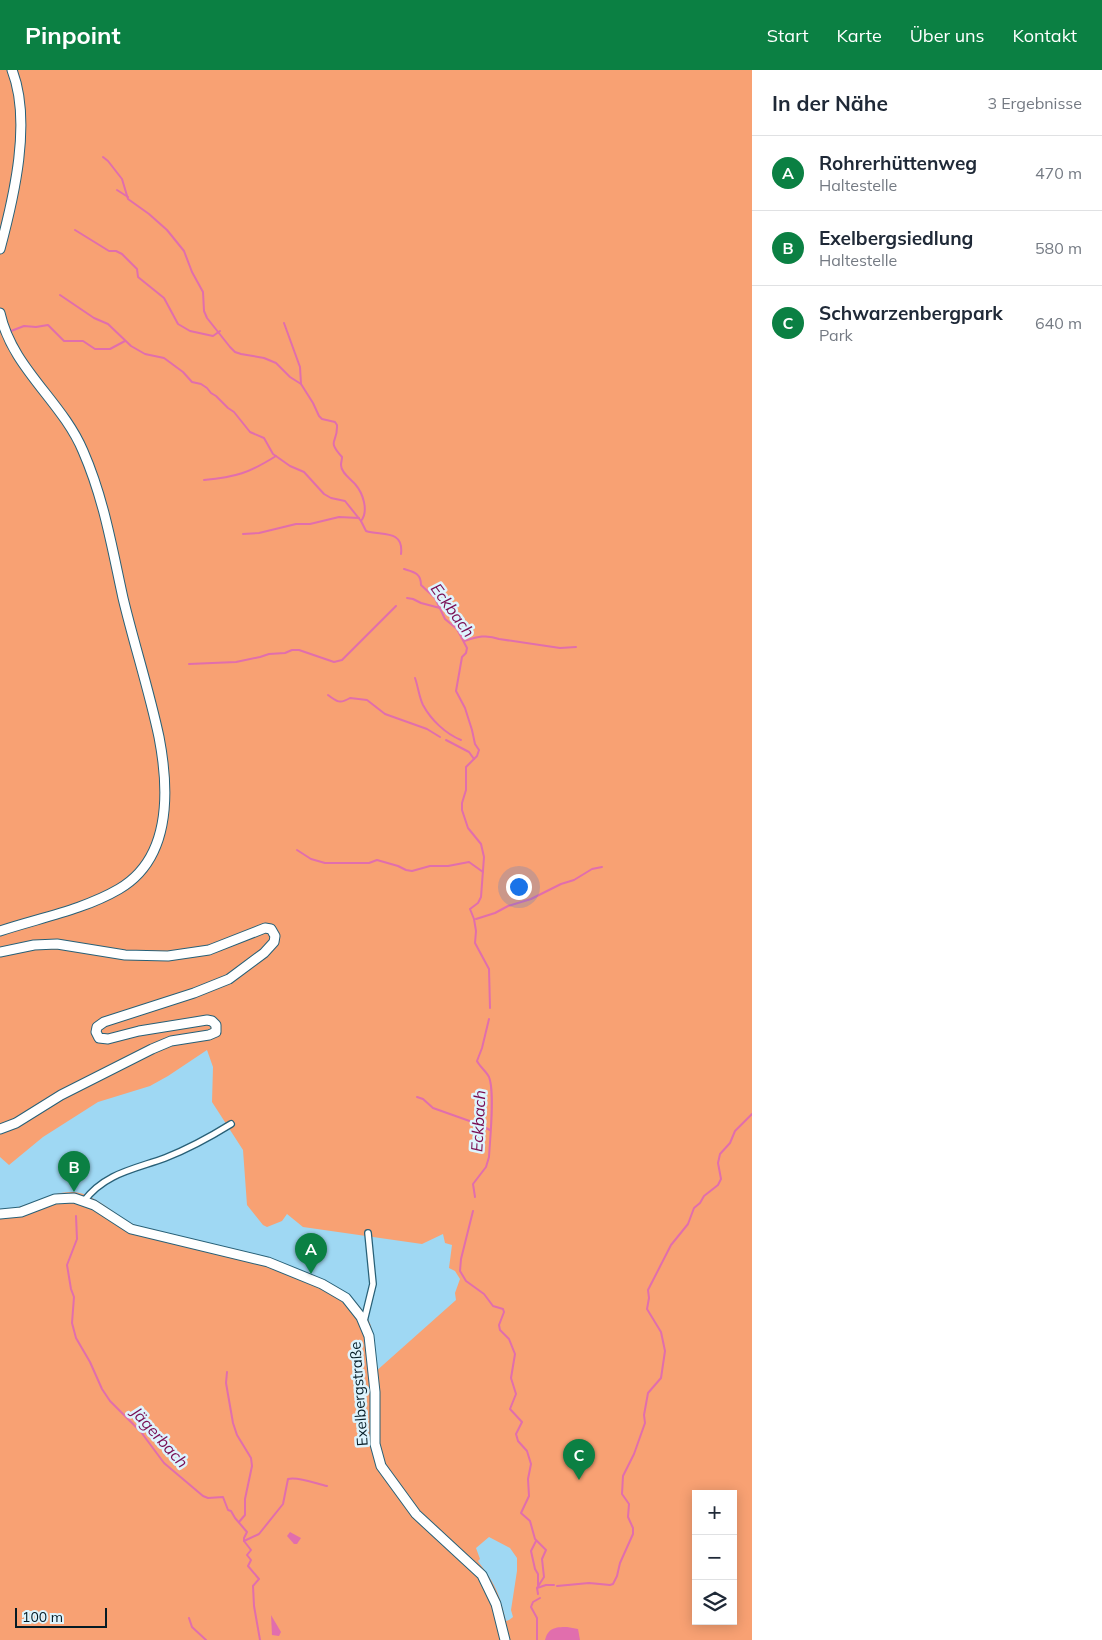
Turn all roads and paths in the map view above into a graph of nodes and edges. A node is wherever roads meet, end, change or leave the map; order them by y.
1 (12, 70) edge
2 (0, 249) edge
3 (0, 313) edge
4 (0, 931) edge
5 (0, 952) edge
6 (230, 1124) dead end
7 (0, 1129) edge
8 (84, 1200) junction
9 (0, 1214) edge
10 (368, 1233) dead end
11 (364, 1321) junction
12 (505, 1640) edge

1 - 2 main road
3 - 4 main road
5 - 7 main road
6 - 8 street
8 - 9 main road, Exelbergstraße
8 - 11 main road, Exelbergstraße
10 - 11 street
11 - 12 main road, Exelbergstraße

